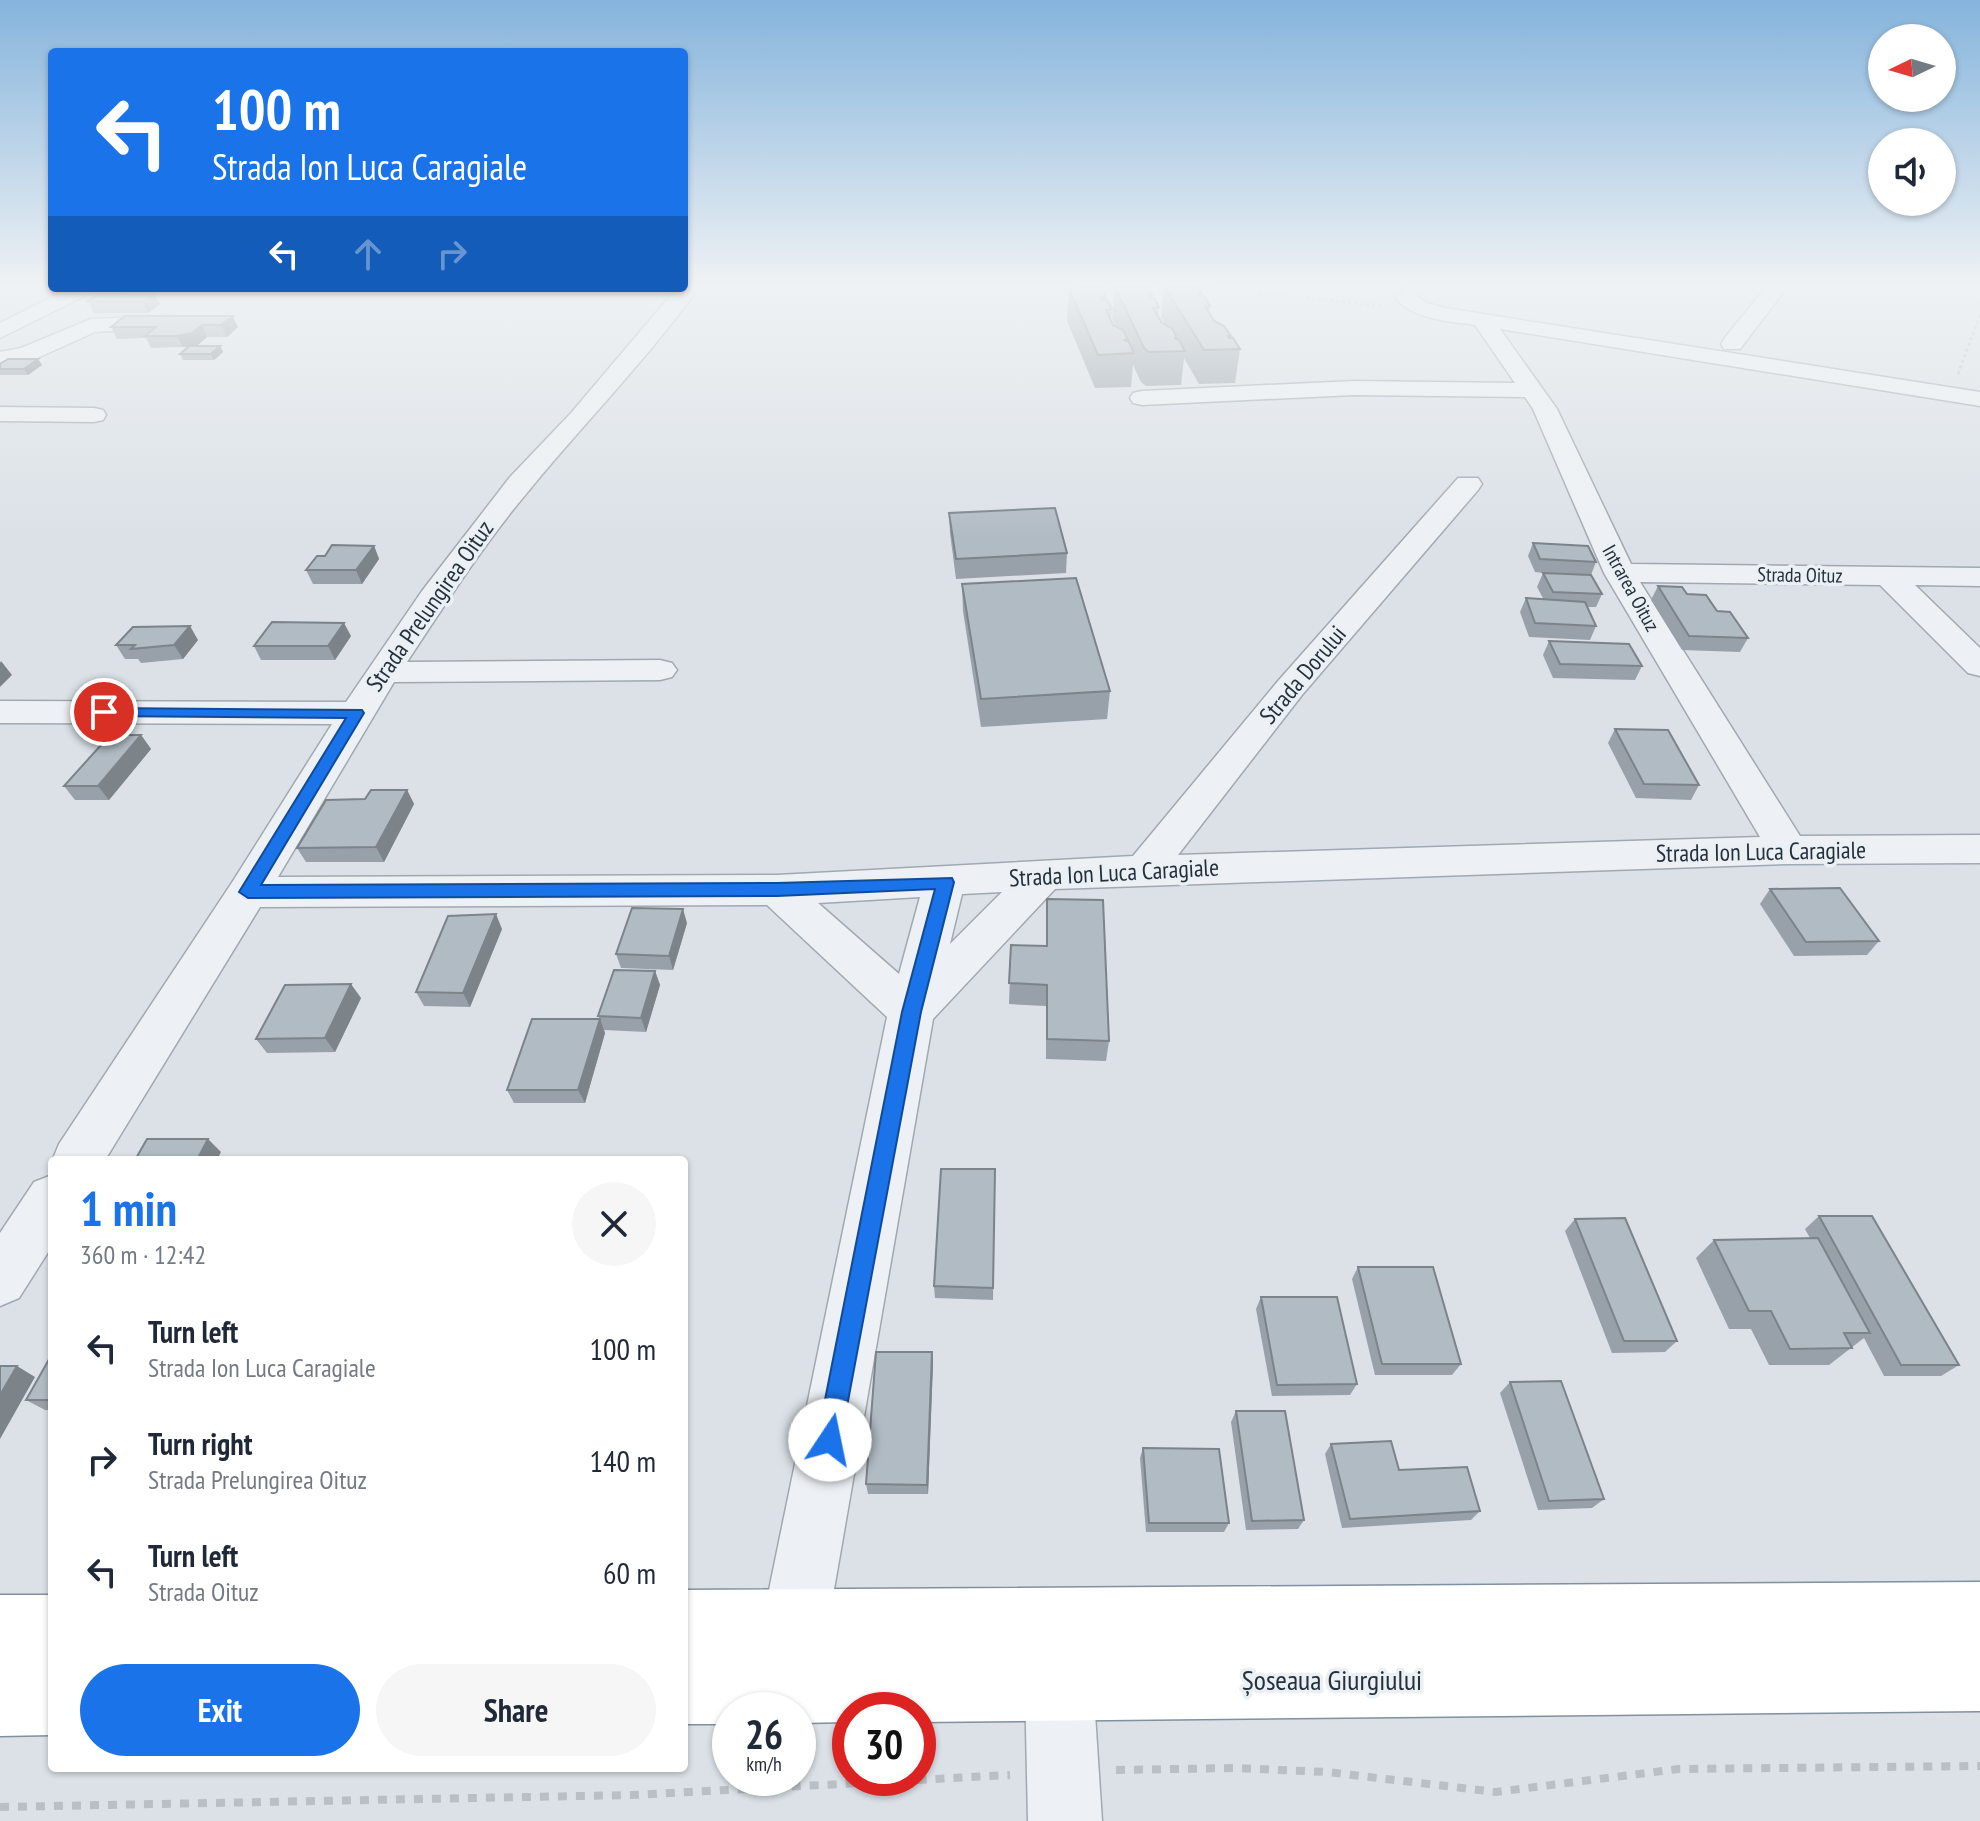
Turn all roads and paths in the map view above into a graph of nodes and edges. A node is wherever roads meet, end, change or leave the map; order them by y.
1 (621, 367) edge
2 (1516, 367) edge
3 (1783, 367) edge
4 (1960, 367) edge
5 (1956, 378) dead end
6 (1532, 390) junction
7 (1142, 398) dead end
8 (1980, 399) edge
9 (0, 414) edge
10 (94, 415) dead end
11 (1468, 484) dead end
12 (1619, 573) junction
13 (1888, 576) junction
14 (1980, 577) edge
15 (1980, 666) edge
16 (660, 670) dead end
17 (384, 672) junction
18 (356, 713) junction
19 (3, 716) edge
20 (1980, 849) edge
21 (1788, 850) junction
22 (1144, 870) junction
23 (1044, 875) junction
24 (945, 882) junction
25 (777, 890) junction
26 (248, 892) junction
27 (911, 1012) junction
28 (80, 1156) edge
29 (48, 1205) edge
30 (0, 1280) edge
31 (1980, 1617) edge
32 (795, 1624) junction
33 (688, 1625) edge
34 (0, 1630) edge
35 (48, 1630) edge
36 (1980, 1675) edge
37 (1059, 1683) junction
38 (688, 1688) edge
39 (48, 1699) edge
40 (0, 1700) edge
41 (1980, 1766) edge
42 (1064, 1796) edge
43 (0, 1807) edge

1 - 17 street, Strada Prelungirea Oituz
2 - 6 street, Intrarea Oituz
3 - 8 street
4 - 5 path
6 - 7 street
6 - 12 street, Intrarea Oituz
9 - 10 street
11 - 22 street, Strada Dorului
12 - 13 street, Strada Oituz
12 - 21 street, Intrarea Oituz
13 - 14 street, Strada Oituz
13 - 15 street
16 - 17 street
17 - 18 street, Strada Prelungirea Oituz
18 - 19 street
18 - 26 street, Strada Prelungirea Oituz
20 - 21 street, Strada Ion Luca Caragiale
21 - 22 street, Strada Ion Luca Caragiale
22 - 23 street, Strada Ion Luca Caragiale
23 - 24 street, Strada Ion Luca Caragiale
23 - 27 street
24 - 25 street, Strada Ion Luca Caragiale
24 - 27 street
25 - 26 street, Strada Ion Luca Caragiale
25 - 27 street
26 - 28 street, Strada Prelungirea Oituz
27 - 32 street
29 - 30 street
31 - 32 highway
32 - 33 highway
34 - 35 highway
36 - 37 highway, Șoseaua Giurgiului
37 - 38 highway, Șoseaua Giurgiului
37 - 42 street
39 - 40 highway
41 - 42 path
42 - 43 path

